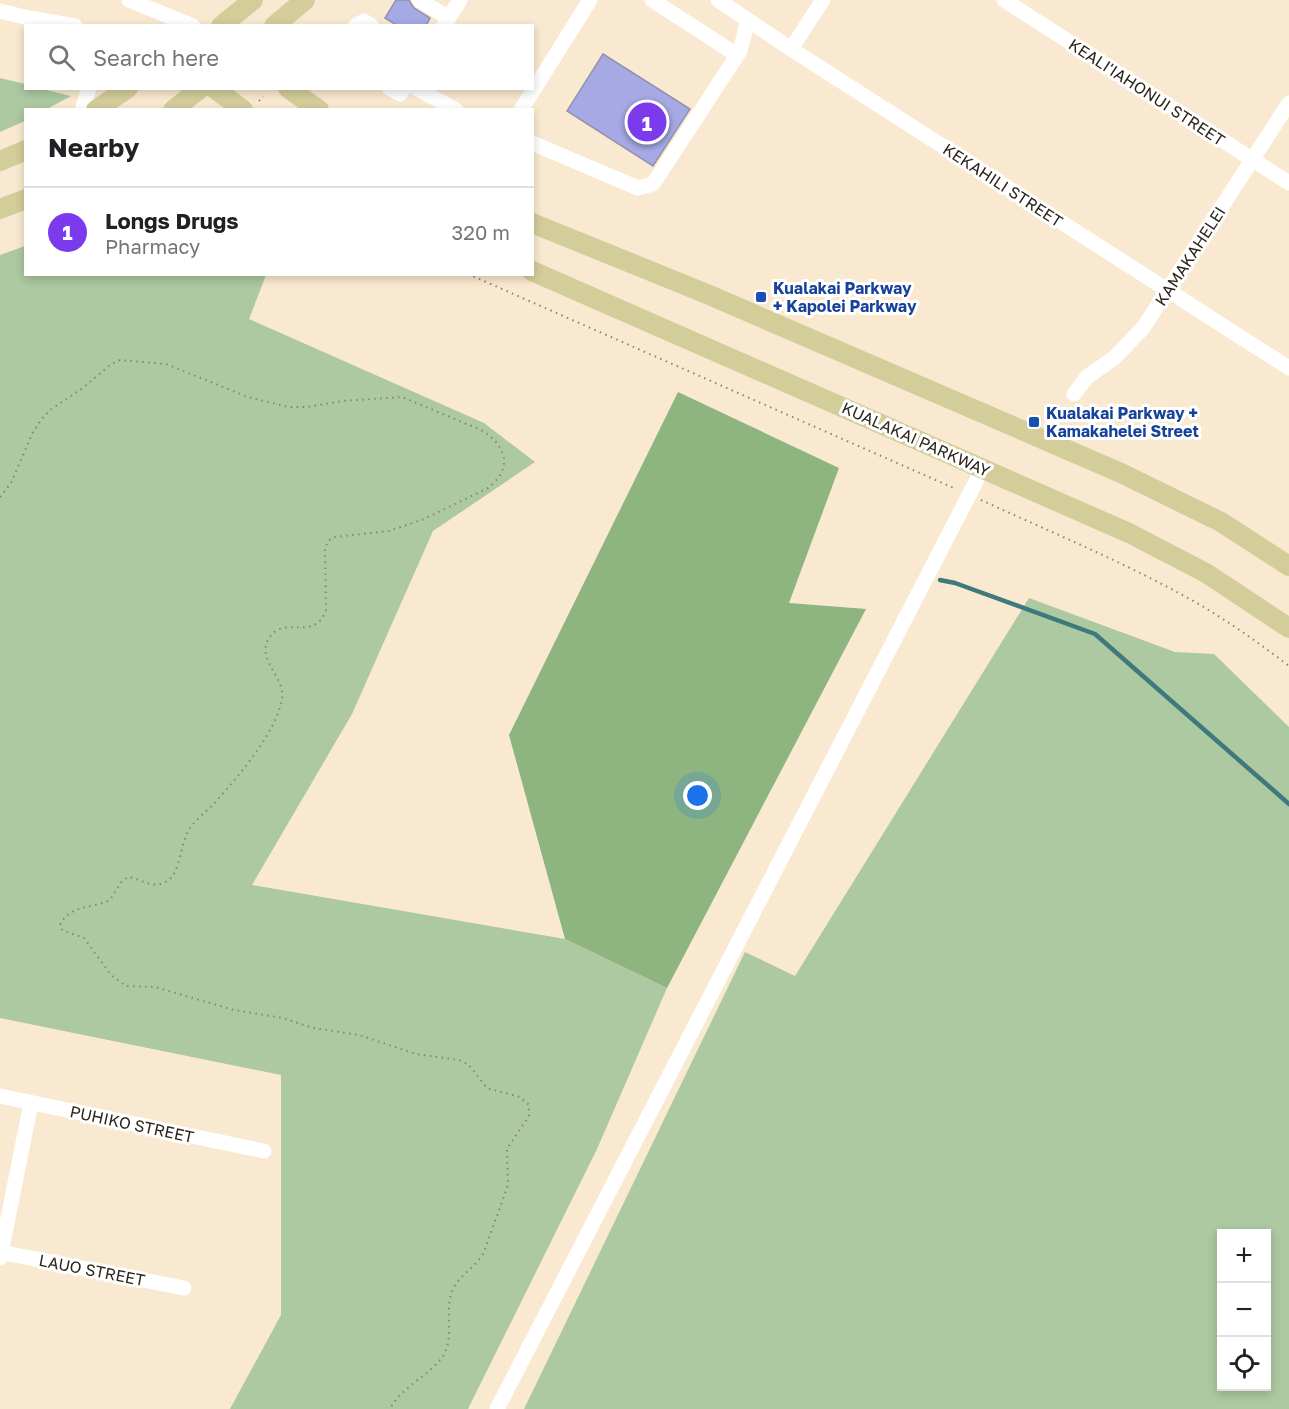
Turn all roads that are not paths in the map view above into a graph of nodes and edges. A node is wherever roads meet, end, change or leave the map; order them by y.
1 (129, 0) edge
2 (253, 0) edge
3 (305, 0) edge
4 (419, 0) edge
5 (460, 0) edge
6 (590, 0) edge
7 (652, 0) edge
8 (718, 0) edge
9 (823, 0) edge
10 (1004, 0) edge
11 (0, 11) edge
12 (748, 20) junction
13 (446, 22) edge
14 (51, 23) edge
15 (188, 24) edge
16 (223, 24) edge
17 (276, 24) edge
18 (791, 49) junction
19 (737, 56) junction
20 (534, 89) edge
21 (88, 90) edge
22 (125, 90) edge
23 (198, 90) edge
24 (218, 90) edge
25 (291, 90) edge
26 (420, 90) edge
27 (534, 90) edge
28 (1289, 102) edge
29 (251, 105) edge
30 (83, 108) edge
31 (99, 108) edge
32 (176, 108) edge
33 (316, 108) edge
34 (452, 108) edge
35 (522, 108) edge
36 (534, 144) edge
37 (24, 151) edge
38 (1252, 159) junction
39 (0, 161) edge
40 (1289, 183) edge
41 (24, 200) edge
42 (0, 209) edge
43 (534, 224) edge
44 (534, 272) edge
45 (1168, 291) junction
46 (1289, 368) edge
47 (1074, 394) dead end
48 (983, 468) junction
49 (1289, 566) edge
50 (1289, 628) edge
51 (0, 1096) edge
52 (31, 1103) junction
53 (264, 1151) dead end
54 (0, 1254) edge
55 (184, 1288) dead end
56 (497, 1409) edge

1 - 15 street
2 - 16 main road
3 - 17 main road
4 - 13 street
5 - 13 street
6 - 20 street
7 - 19 street
8 - 12 street, KEKAHILI STREET
9 - 18 street
10 - 38 street, KEALI'IAHONUI STREET
11 - 14 street
12 - 18 street, KEKAHILI STREET
12 - 19 street
18 - 45 street, KEKAHILI STREET
19 - 36 street
21 - 30 street
22 - 31 main road
23 - 32 main road
24 - 29 main road
25 - 33 main road
26 - 34 street
27 - 35 street
28 - 38 street, KAMAKAHELEI
37 - 39 main road
38 - 40 street, KEALI'IAHONUI STREET
38 - 45 street, KAMAKAHELEI
41 - 42 main road
43 - 49 main road
44 - 48 main road, KUALAKAI PARKWAY
45 - 46 street, KEKAHILI STREET
45 - 47 street, KAMAKAHELEI
48 - 50 main road, KUALAKAI PARKWAY
48 - 56 street
51 - 52 street, PUHIKO STREET
52 - 53 street, PUHIKO STREET
52 - 54 street
54 - 55 street, LAUO STREET

